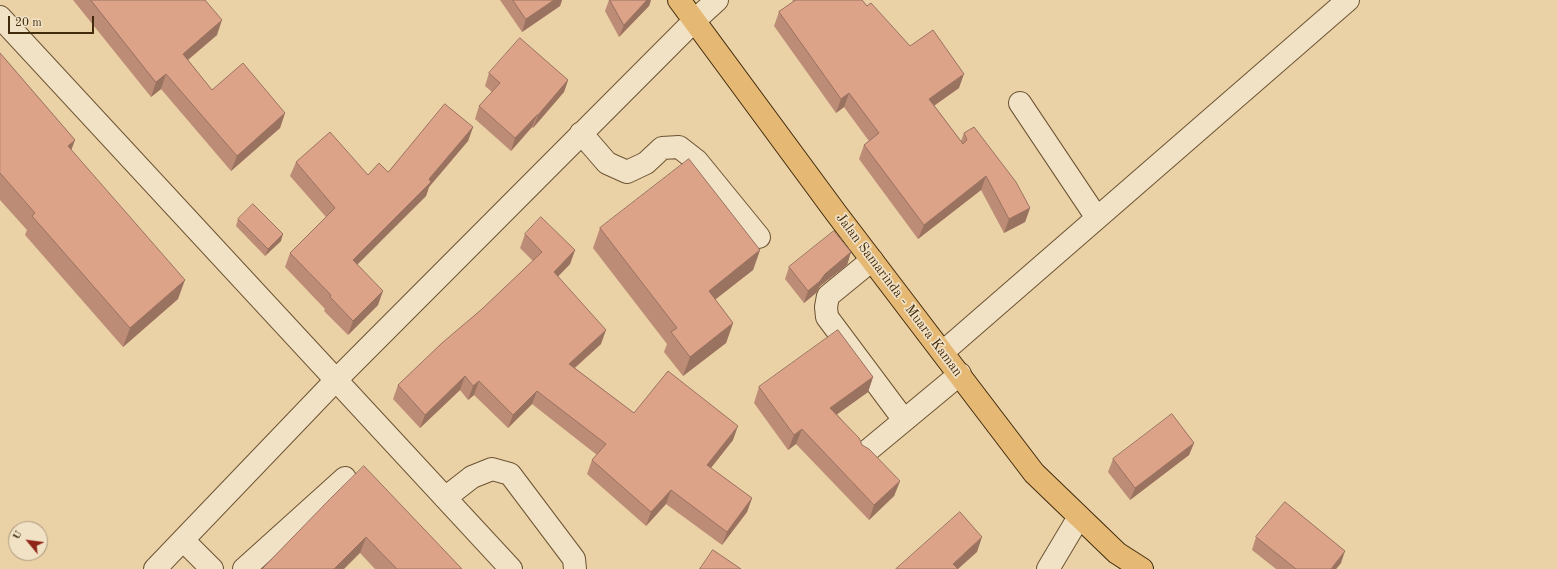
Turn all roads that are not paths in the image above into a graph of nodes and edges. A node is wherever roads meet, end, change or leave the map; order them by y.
1 (679, 0) edge
2 (717, 0) edge
3 (1348, 0) edge
4 (0, 17) edge
5 (694, 20) junction
6 (1020, 103) dead end
7 (581, 133) junction
8 (1097, 218) junction
9 (759, 237) dead end
10 (872, 260) junction
11 (942, 352) junction
12 (960, 374) junction
13 (336, 380) junction
14 (904, 420) junction
15 (866, 452) edge
16 (345, 478) dead end
17 (445, 498) junction
18 (1079, 517) junction
19 (183, 540) junction
20 (155, 569) edge
21 (212, 569) edge
22 (244, 569) edge
23 (511, 569) edge
24 (575, 569) edge
25 (1048, 569) edge
26 (1142, 569) edge

1 - 5 main road, Jalan Samarinda - Muara Kaman
2 - 5 street
3 - 8 street
4 - 13 street
5 - 7 street
5 - 10 main road, Jalan Samarinda - Muara Kaman
6 - 8 street
7 - 9 street
7 - 13 street
8 - 11 street
10 - 11 main road, Jalan Samarinda - Muara Kaman
10 - 14 street
11 - 12 main road, Jalan Samarinda - Muara Kaman
12 - 14 street
12 - 18 main road, Jalan Samarinda - Muara Kaman
13 - 17 street
13 - 19 street
14 - 15 street
16 - 22 street
17 - 23 street
17 - 24 street
18 - 25 street
18 - 26 main road, Jalan Samarinda - Muara Kaman
19 - 20 street
19 - 21 street

